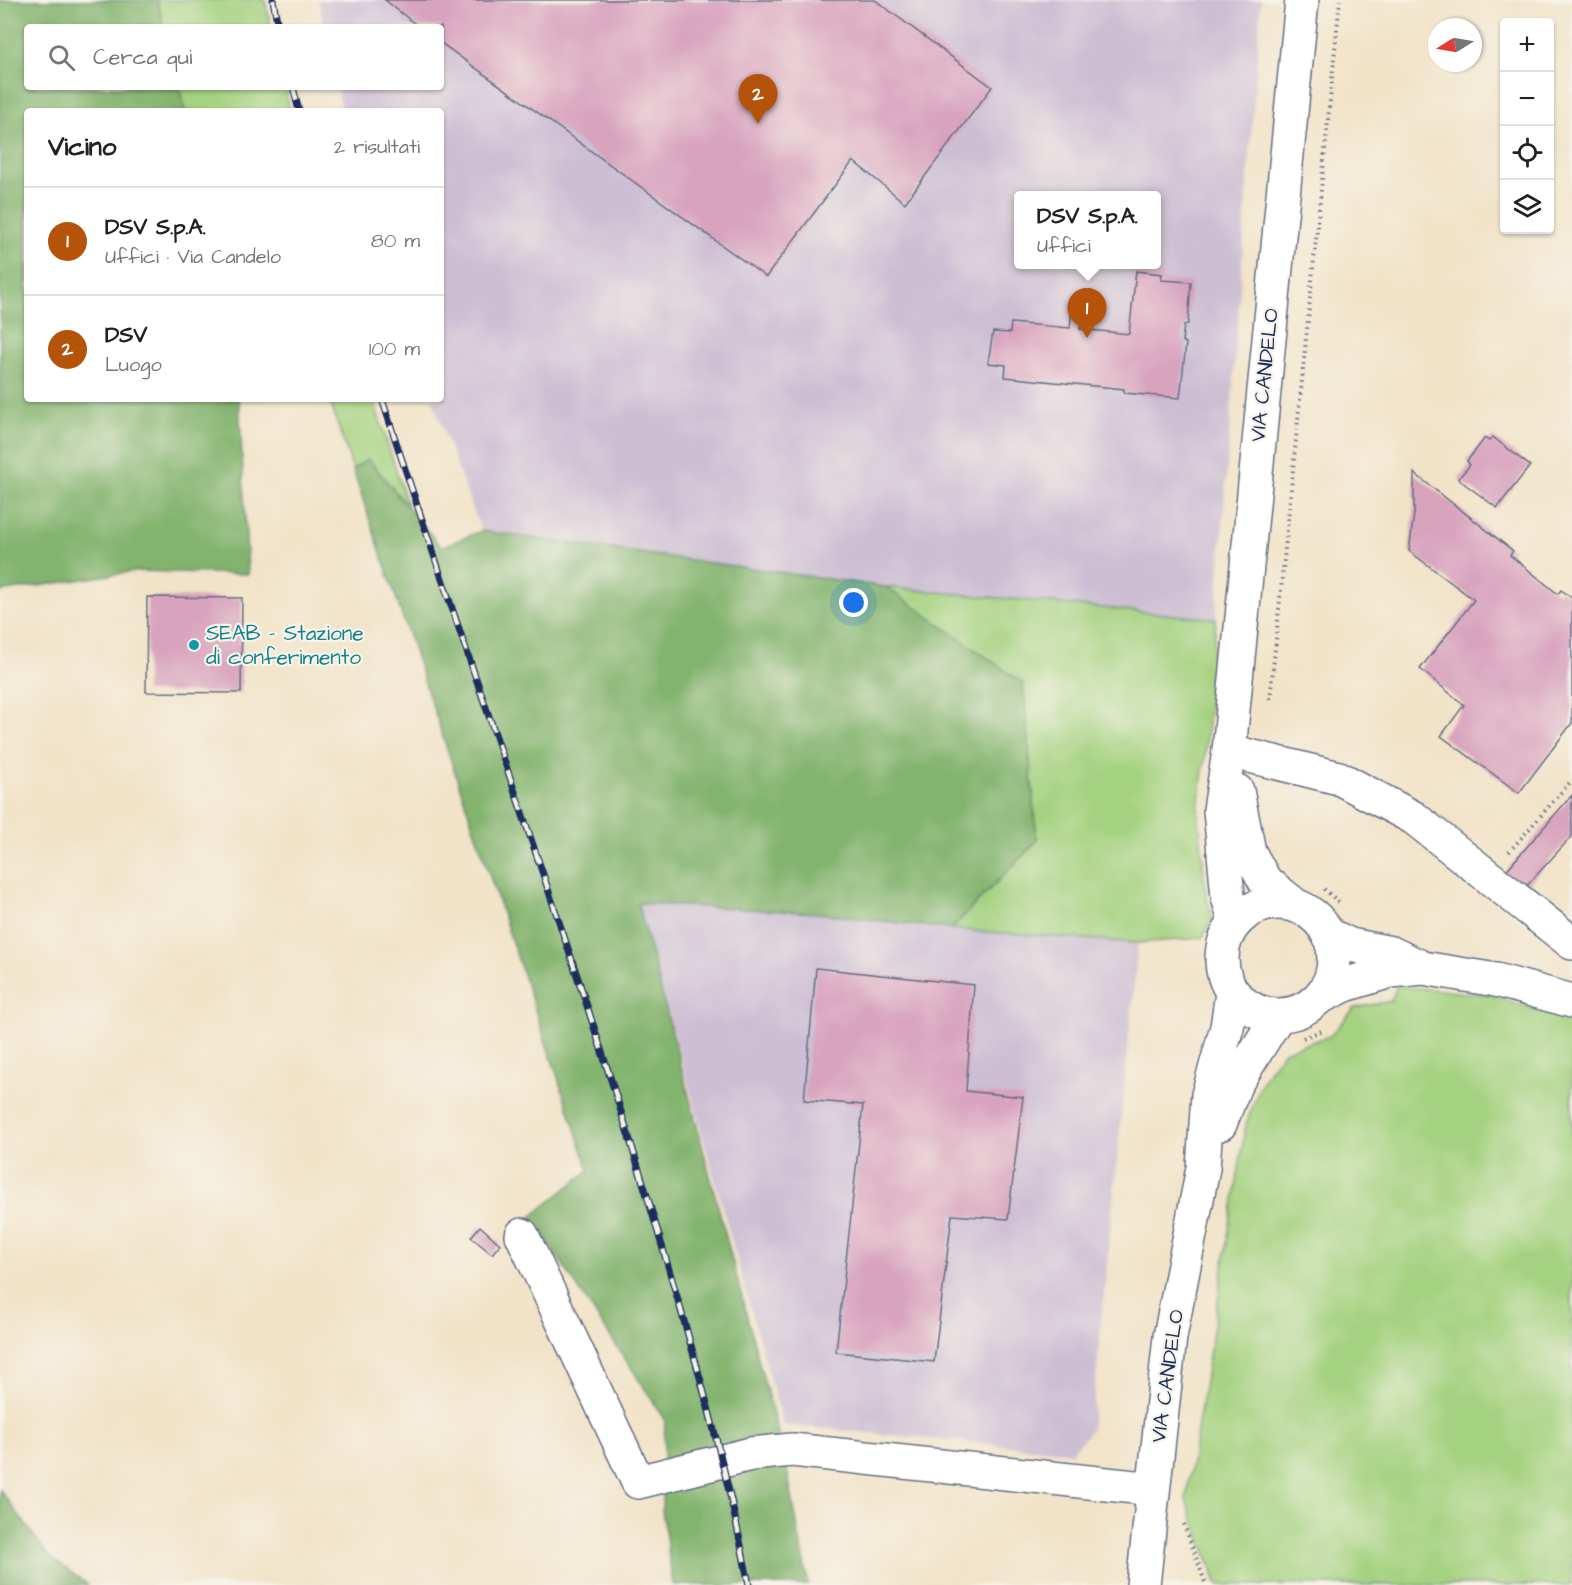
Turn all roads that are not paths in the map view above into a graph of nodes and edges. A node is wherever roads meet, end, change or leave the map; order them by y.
1 (1302, 0) edge
2 (1229, 751) junction
3 (1307, 895) junction
4 (1235, 921) junction
5 (1338, 923) junction
6 (1572, 943) edge
7 (1423, 968) junction
8 (1232, 993) junction
9 (1320, 997) junction
10 (1572, 1001) edge
11 (1286, 1028) junction
12 (1203, 1168) junction
13 (522, 1235) dead end
14 (1152, 1489) junction
15 (1143, 1585) edge

1 - 2 street, VIA CANDELO
2 - 3 street, VIA CANDELO
2 - 4 street, VIA CANDELO
2 - 6 street
3 - 4 street
3 - 5 street
4 - 8 street
5 - 7 street
5 - 9 street
7 - 9 street
7 - 10 street
8 - 11 street
8 - 12 street, VIA CANDELO
9 - 11 street
11 - 12 street, VIA CANDELO
12 - 14 street, VIA CANDELO
13 - 14 street
14 - 15 street, VIA CANDELO

